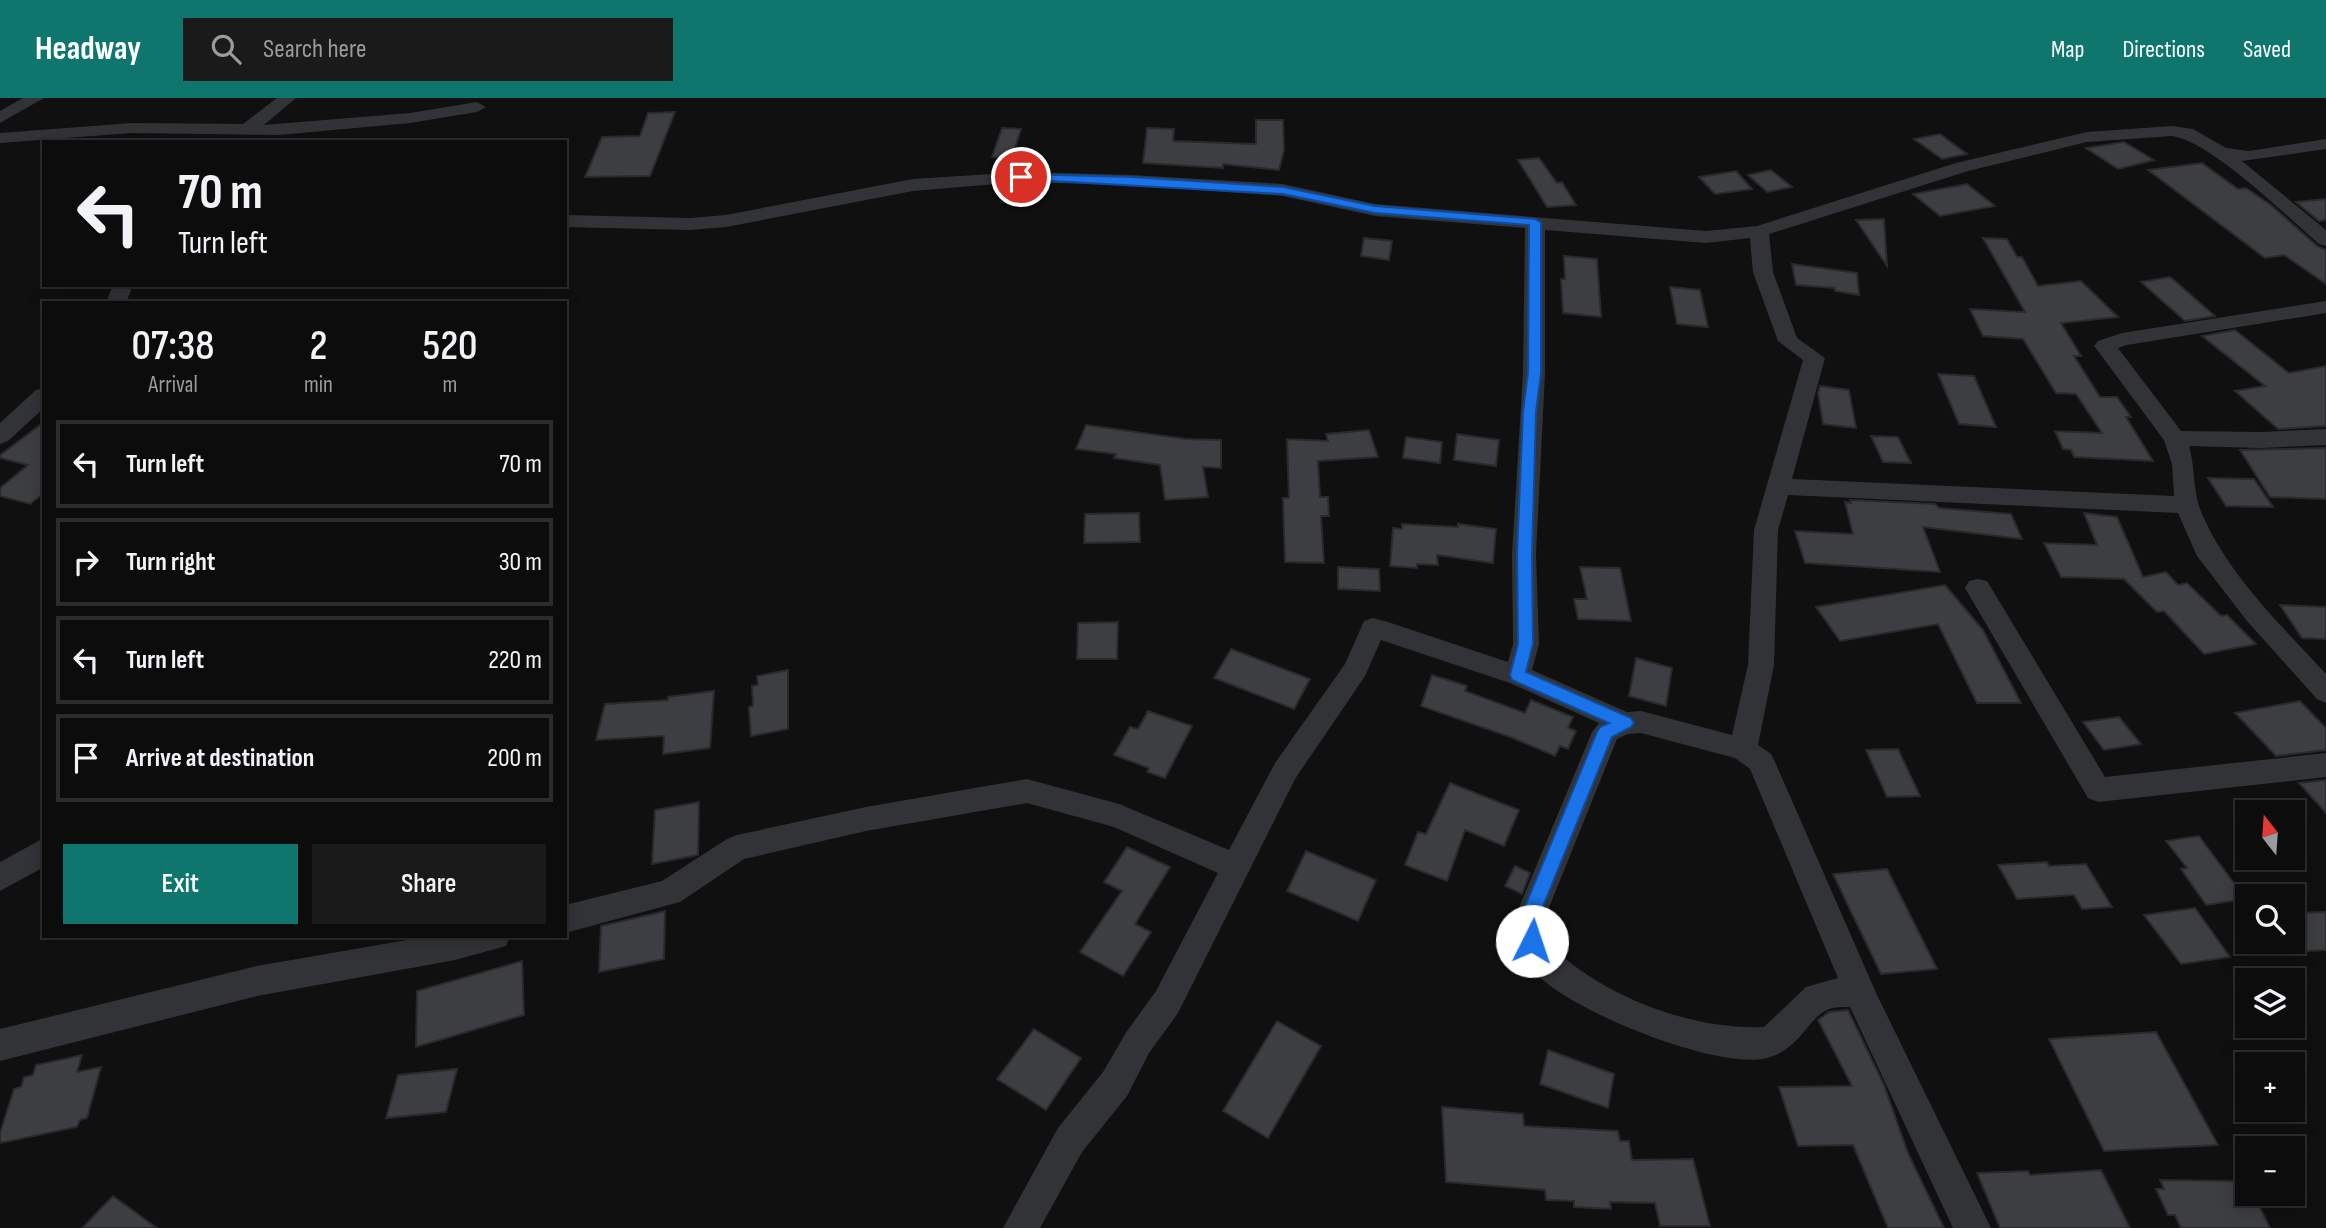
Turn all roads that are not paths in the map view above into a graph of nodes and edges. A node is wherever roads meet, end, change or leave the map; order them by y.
1 (36, 98) edge
2 (288, 98) edge
3 (477, 107) dead end
4 (0, 118) edge
5 (245, 131) junction
6 (0, 138) edge
7 (232, 140) edge
8 (2321, 149) edge
9 (2222, 153) junction
10 (567, 221) edge
11 (1535, 222) junction
12 (1759, 232) junction
13 (2326, 240) edge
14 (2326, 307) edge
15 (42, 397) edge
16 (0, 436) edge
17 (2326, 437) edge
18 (2175, 438) junction
19 (1777, 486) junction
20 (2187, 505) junction
21 (1978, 588) dead end
22 (1518, 675) junction
23 (2326, 692) edge
24 (1625, 723) junction
25 (1743, 749) junction
26 (2326, 765) edge
27 (42, 852) edge
28 (1236, 867) junction
29 (0, 878) edge
30 (567, 918) edge
31 (487, 938) edge
32 (1859, 991) junction
33 (0, 1045) edge
34 (1021, 1228) edge
35 (1973, 1228) edge

1 - 4 street
2 - 5 street
3 - 5 street
5 - 6 street
5 - 7 street
8 - 9 street
9 - 12 street
9 - 13 street
10 - 11 street
11 - 12 street
11 - 22 street
12 - 19 street
14 - 18 street
15 - 16 street
17 - 18 street
18 - 20 street
19 - 20 street
19 - 25 street
20 - 23 street
21 - 26 street
22 - 24 street
22 - 28 street
24 - 25 street
24 - 32 street
25 - 32 street
27 - 29 street
28 - 30 street
28 - 34 street
31 - 33 street
32 - 35 street

